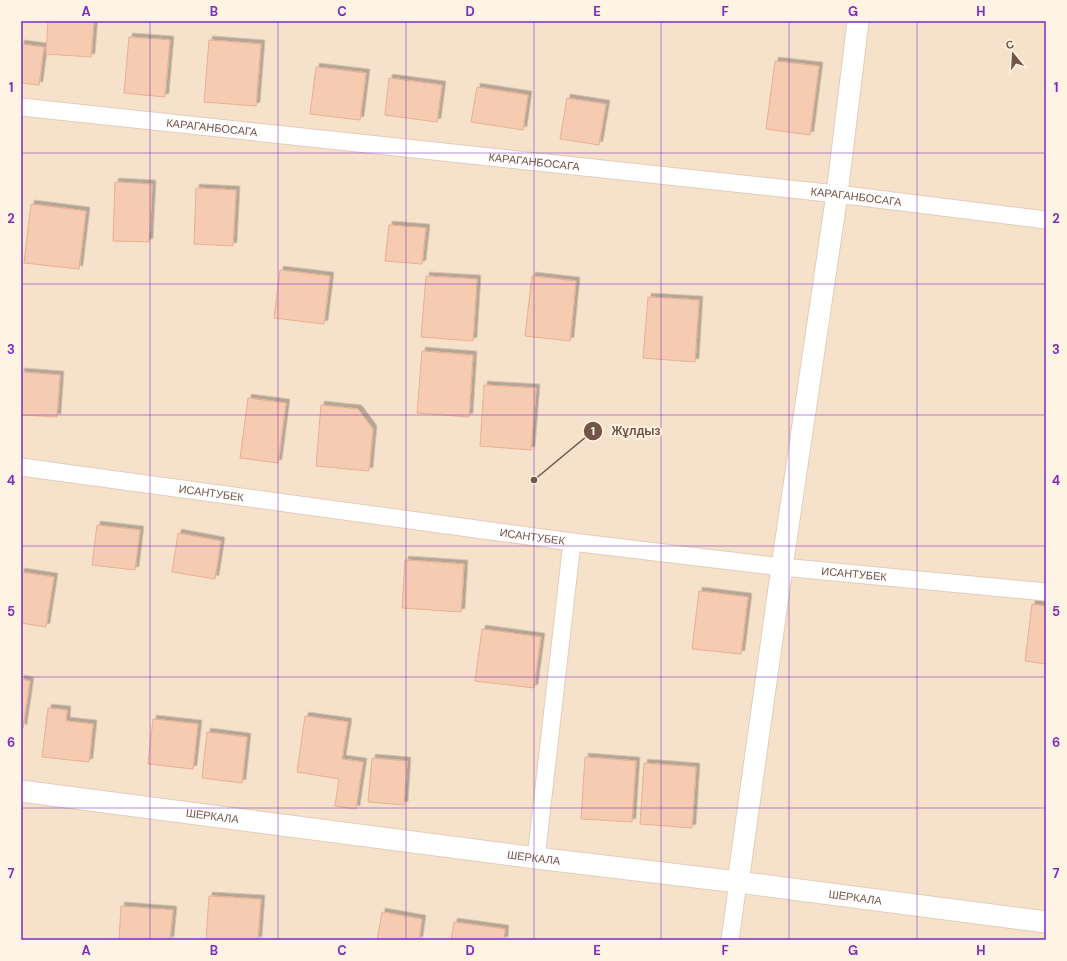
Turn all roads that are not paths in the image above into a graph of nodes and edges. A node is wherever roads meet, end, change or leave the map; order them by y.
1 (858, 21) edge
2 (21, 107) edge
3 (837, 194) junction
4 (1046, 220) edge
5 (21, 467) edge
6 (572, 542) junction
7 (782, 567) junction
8 (1046, 592) edge
9 (21, 791) edge
10 (536, 858) junction
11 (738, 882) junction
12 (1046, 922) edge
13 (730, 940) edge

1 - 3 street
2 - 3 street, КАРАГАНБОСАГА
3 - 4 street, КАРАГАНБОСАГА
3 - 7 street
5 - 6 street, ИСАНТУБЕК
6 - 7 street, ИСАНТУБЕК
6 - 10 street
7 - 8 street, ИСАНТУБЕК
7 - 11 street
9 - 10 street, ШЕРКАЛА
10 - 11 street, ШЕРКАЛА
11 - 12 street, ШЕРКАЛА
11 - 13 street

